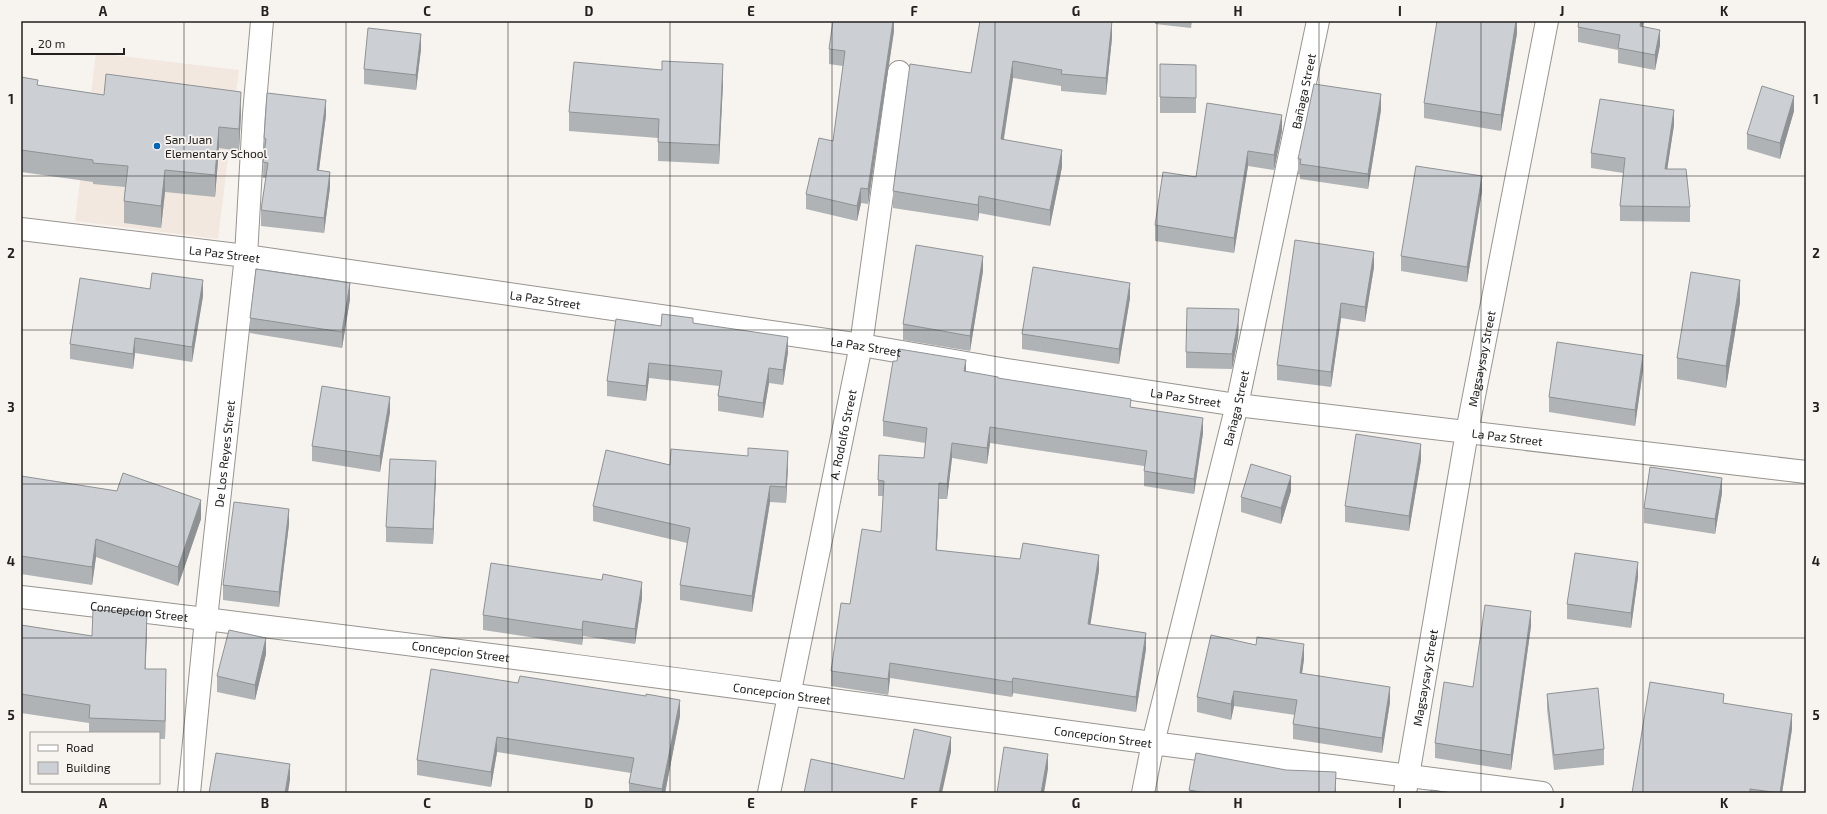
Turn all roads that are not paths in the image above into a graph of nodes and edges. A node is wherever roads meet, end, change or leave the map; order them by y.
1 (262, 21) edge
2 (1318, 21) edge
3 (1547, 21) edge
4 (899, 72) dead end
5 (21, 230) edge
6 (246, 256) junction
7 (861, 345) junction
8 (1237, 405) junction
9 (1467, 432) junction
10 (1806, 472) edge
11 (21, 597) edge
12 (206, 619) junction
13 (789, 693) junction
14 (1153, 743) junction
15 (1407, 784) edge
16 (189, 793) edge
17 (769, 793) edge
18 (1143, 793) edge
19 (1542, 793) edge

1 - 6 street, De Los Reyes Street
2 - 8 street, Bañaga Street
3 - 9 street, Magsaysay Street
4 - 7 street, A. Rodolfo Street
5 - 6 street, La Paz Street
6 - 7 street, La Paz Street
6 - 12 street, De Los Reyes Street
7 - 8 street, La Paz Street
7 - 13 street, A. Rodolfo Street
8 - 9 street, La Paz Street
8 - 14 street, Bañaga Street
9 - 10 street, La Paz Street
9 - 15 street, Magsaysay Street
11 - 12 street, Concepcion Street
12 - 13 street, Concepcion Street
12 - 16 street, De Los Reyes Street
13 - 14 street, Concepcion Street
13 - 17 street, A. Rodolfo Street
14 - 15 street, Concepcion Street
14 - 18 street, Bañaga Street
15 - 19 street, Concepcion Street

